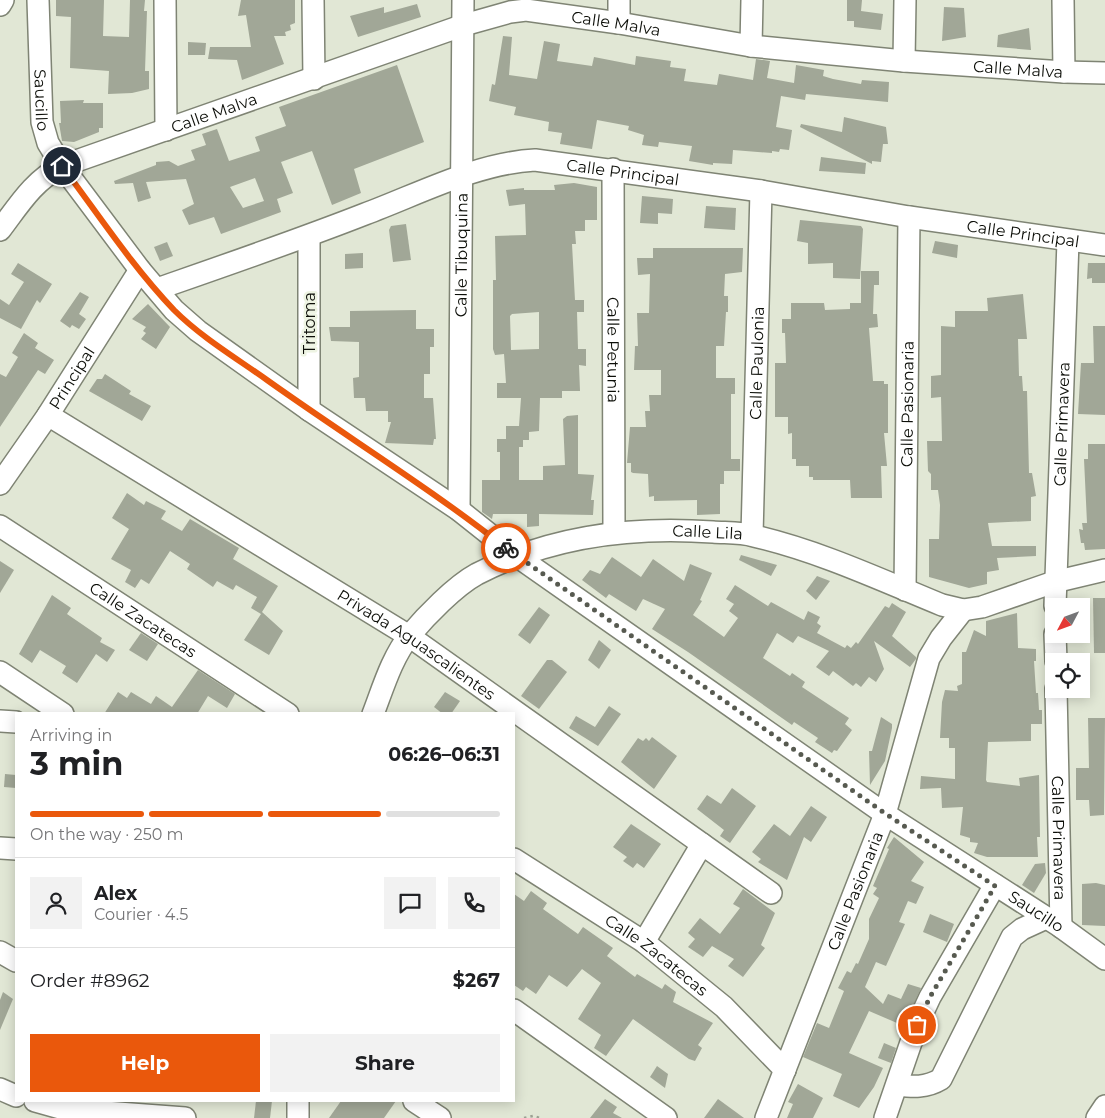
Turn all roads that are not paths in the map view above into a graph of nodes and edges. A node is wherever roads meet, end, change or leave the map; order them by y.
1 (3, 0) edge
2 (38, 0) edge
3 (165, 0) edge
4 (313, 0) edge
5 (463, 0) edge
6 (619, 0) edge
7 (752, 0) edge
8 (904, 0) edge
9 (1063, 0) edge
10 (0, 5) edge
11 (619, 23) junction
12 (464, 25) junction
13 (751, 46) junction
14 (904, 61) junction
15 (1064, 72) junction
16 (1105, 73) edge
17 (314, 79) junction
18 (166, 130) junction
19 (62, 166) junction
20 (613, 169) junction
21 (462, 177) junction
22 (761, 191) junction
23 (909, 217) junction
24 (0, 230) edge
25 (309, 236) junction
26 (1068, 241) junction
27 (1105, 245) edge
28 (140, 270) junction
29 (157, 290) junction
30 (308, 410) junction
31 (48, 415) junction
32 (0, 484) edge
33 (459, 510) junction
34 (0, 526) edge
35 (614, 532) junction
36 (752, 535) junction
37 (518, 557) junction
38 (1105, 570) edge
39 (1054, 582) junction
40 (905, 590) junction
41 (1055, 598) edge
42 (963, 610) junction
43 (409, 636) junction
44 (0, 672) edge
45 (1056, 698) edge
46 (60, 712) edge
47 (284, 712) edge
48 (374, 712) edge
49 (0, 721) edge
50 (15, 722) edge
51 (886, 814) junction
52 (702, 844) junction
53 (0, 848) edge
54 (15, 849) edge
55 (515, 860) edge
56 (995, 886) junction
57 (771, 893) dead end
58 (1054, 923) junction
59 (644, 942) junction
60 (0, 952) edge
61 (1105, 959) edge
62 (15, 960) edge
63 (515, 1011) edge
64 (785, 1070) junction
65 (897, 1085) junction
66 (0, 1089) edge
67 (15, 1096) edge
68 (39, 1102) edge
69 (298, 1102) edge
70 (416, 1102) edge
71 (1105, 1106) edge
72 (185, 1118) edge
73 (298, 1118) edge
74 (440, 1118) edge
75 (666, 1118) edge
76 (766, 1118) edge
77 (886, 1118) edge
78 (1097, 1118) edge

1 - 10 street
2 - 19 street, Saucillo
3 - 18 street
4 - 17 street
5 - 12 street, Calle Tibuquina
6 - 11 street
7 - 13 street
8 - 14 street
9 - 15 street
11 - 12 street, Calle Malva
11 - 13 street, Calle Malva
12 - 17 street, Calle Malva
12 - 21 street, Calle Tibuquina
13 - 14 street, Calle Malva
14 - 15 street, Calle Malva
15 - 16 street, Calle Malva
17 - 18 street, Calle Malva
18 - 19 street, Calle Malva
19 - 24 street, Calle Malva
19 - 28 street, Saucillo
20 - 21 street, Calle Principal
20 - 22 street, Calle Principal
20 - 35 street, Calle Petunia
21 - 25 street, Calle Principal
21 - 33 street, Calle Tibuquina
22 - 23 street, Calle Principal
22 - 36 street, Calle Paulonia
23 - 26 street, Calle Principal
23 - 40 street, Calle Pasionaria
25 - 29 street, Calle Principal
25 - 30 street, Tritoma
26 - 27 street, Calle Principal
26 - 39 street, Calle Primavera
28 - 29 street, Saucillo
28 - 31 street, Principal
29 - 30 street, Saucillo
30 - 33 street, Saucillo
31 - 32 street, Principal
31 - 43 street, Privada Aguascalientes
33 - 37 street, Saucillo
34 - 47 street, Calle Zacatecas
35 - 36 street, Calle Lila
35 - 37 street, Calle Lila
36 - 40 street, Calle Lila
37 - 43 street, Calle Lila
37 - 51 street, Saucillo
38 - 39 street, Calle Lila
39 - 41 street, Calle Primavera
39 - 42 street, Calle Lila
40 - 42 street, Calle Lila
42 - 51 street, Calle Pasionaria
43 - 48 street, Calle Lila
43 - 52 street, Privada Aguascalientes
44 - 46 street
45 - 58 street, Calle Primavera
49 - 50 street
51 - 56 street, Saucillo
51 - 64 street, Calle Pasionaria
52 - 57 street, Privada Aguascalientes
52 - 59 street
53 - 54 street
55 - 59 street, Calle Zacatecas
56 - 58 street, Saucillo
56 - 65 street
58 - 61 street, Saucillo
58 - 65 street
59 - 64 street, Calle Zacatecas
60 - 62 street
63 - 75 street
64 - 76 street, Calle Pasionaria
65 - 77 street
66 - 67 street
68 - 72 street
69 - 73 street
70 - 74 street
71 - 78 street

